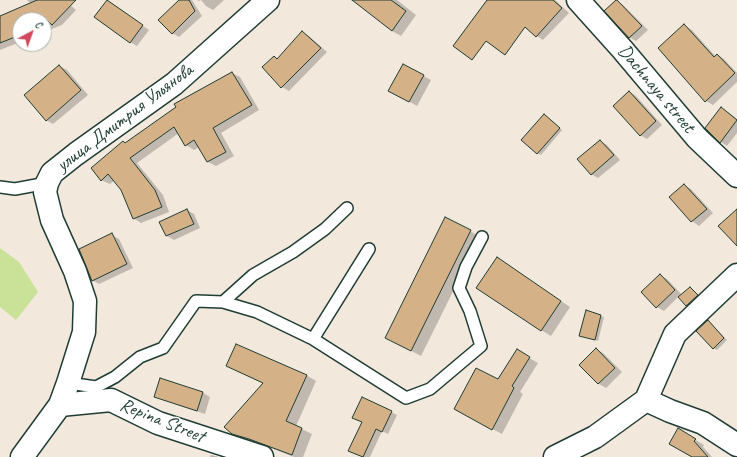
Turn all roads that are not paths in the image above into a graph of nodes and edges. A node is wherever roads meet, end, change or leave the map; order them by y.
1 (268, 0) edge
2 (578, 0) edge
3 (737, 176) edge
4 (47, 183) junction
5 (0, 187) edge
6 (347, 208) dead end
7 (482, 237) dead end
8 (369, 249) dead end
9 (737, 275) edge
10 (223, 302) junction
11 (313, 339) junction
12 (68, 384) junction
13 (646, 400) junction
14 (60, 406) junction
15 (737, 445) edge
16 (22, 457) edge
17 (262, 457) edge
18 (556, 457) edge

1 - 4 street, улица Дмитрия Ульянова
2 - 3 street, Dachnaya street
4 - 5 lane
4 - 12 street, улица Дмитрия Ульянова
6 - 10 lane
7 - 11 lane
8 - 11 lane
9 - 13 street
10 - 11 lane
10 - 12 lane
12 - 14 street, улица Дмитрия Ульянова
13 - 15 street
13 - 18 street
14 - 16 street, улица Дмитрия Ульянова
14 - 17 street, Repina Street

